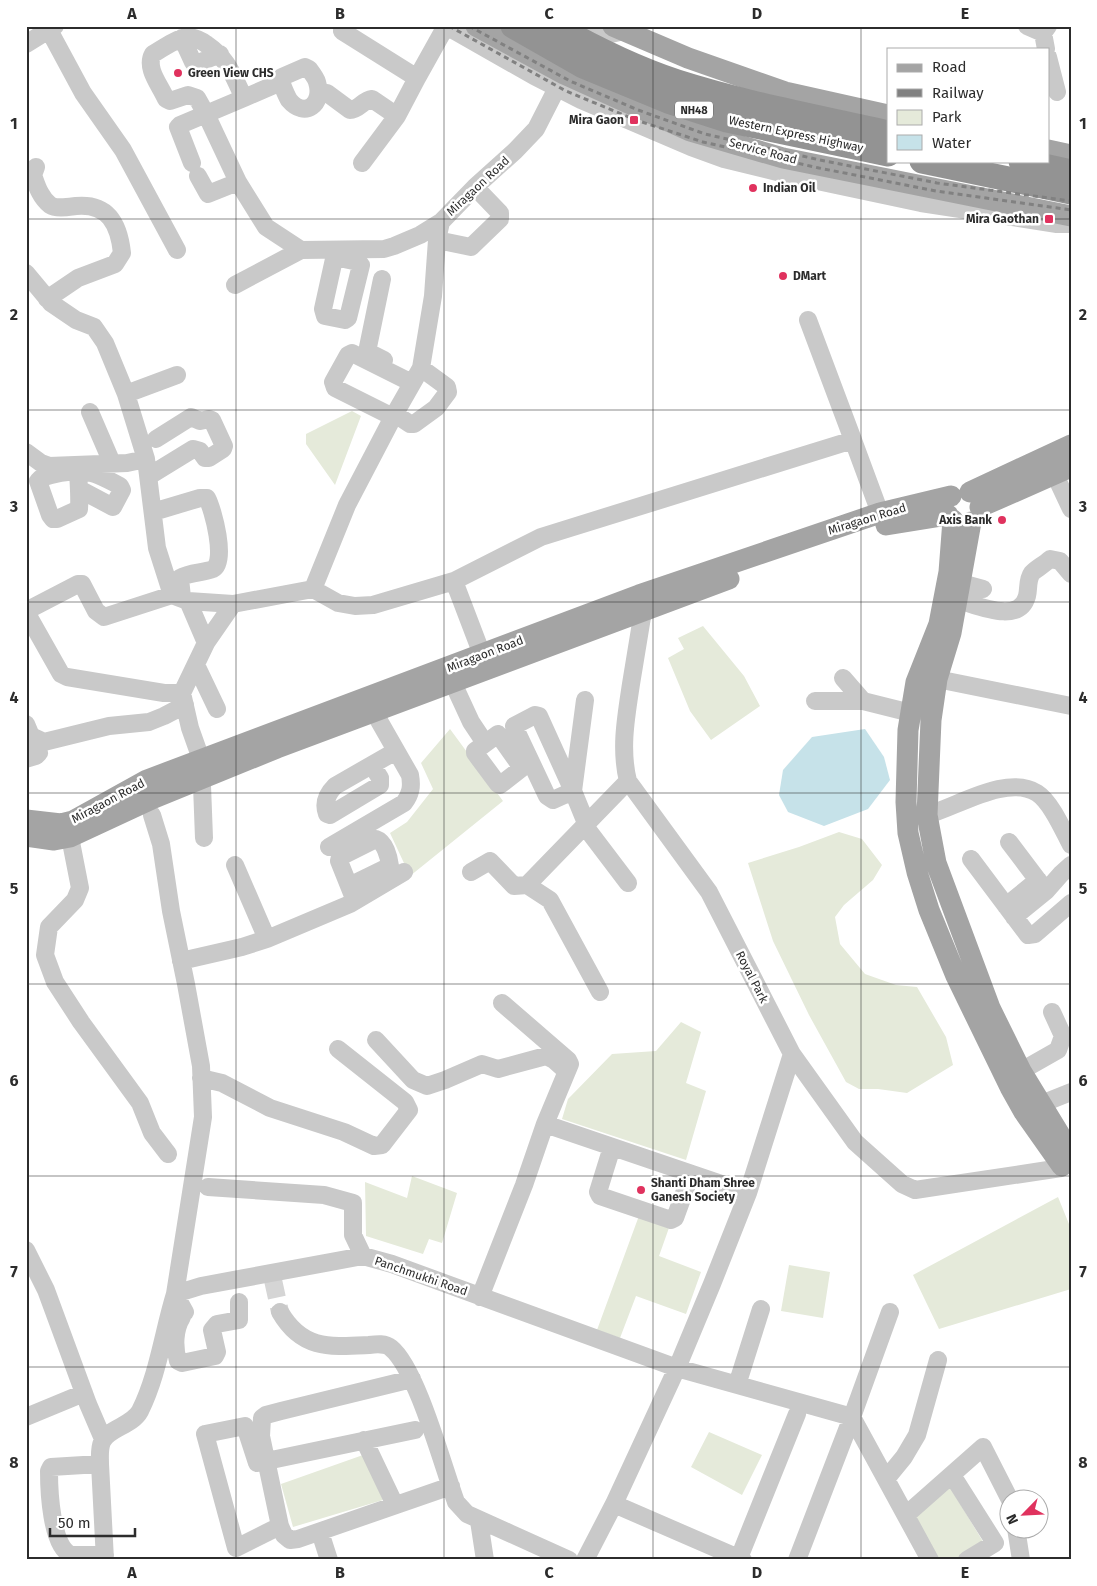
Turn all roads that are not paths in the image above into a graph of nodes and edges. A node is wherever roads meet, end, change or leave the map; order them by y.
1 (446, 26) edge
2 (555, 26) edge
3 (574, 26) edge
4 (52, 28) edge
5 (618, 29) edge
6 (342, 31) dead end
7 (492, 35) edge
8 (26, 44) edge
9 (573, 53) junction
10 (1050, 64) edge
11 (416, 78) junction
12 (561, 81) junction
13 (281, 82) dead end
14 (328, 93) dead end
15 (1059, 93) edge
16 (244, 98) junction
17 (206, 114) junction
18 (887, 115) edge
19 (397, 116) junction
20 (887, 132) edge
21 (1050, 150) edge
22 (887, 154) edge
23 (1071, 155) edge
24 (926, 162) edge
25 (1026, 162) edge
26 (362, 163) dead end
27 (36, 167) dead end
28 (812, 172) junction
29 (1071, 172) edge
30 (238, 182) junction
31 (474, 187) junction
32 (1071, 192) edge
33 (1071, 216) edge
34 (441, 222) junction
35 (1071, 224) edge
36 (437, 240) junction
37 (177, 250) dead end
38 (300, 250) junction
39 (26, 273) edge
40 (382, 279) dead end
41 (235, 285) dead end
42 (47, 299) junction
43 (808, 320) dead end
44 (177, 375) dead end
45 (417, 376) junction
46 (126, 394) junction
47 (90, 412) dead end
48 (394, 415) junction
49 (156, 438) dead end
50 (853, 440) junction
51 (1071, 445) edge
52 (26, 452) edge
53 (112, 463) junction
54 (147, 468) junction
55 (1066, 471) edge
56 (962, 508) junction
57 (1071, 509) edge
58 (153, 512) junction
59 (880, 513) junction
60 (1070, 575) edge
61 (454, 581) junction
62 (313, 589) junction
63 (983, 589) dead end
64 (960, 591) junction
65 (181, 598) junction
66 (641, 603) junction
67 (233, 604) junction
68 (26, 612) edge
69 (206, 643) junction
70 (485, 663) junction
71 (196, 665) junction
72 (843, 678) dead end
73 (937, 679) junction
74 (916, 682) junction
75 (453, 683) junction
76 (184, 699) junction
77 (584, 700) dead end
78 (815, 701) dead end
79 (863, 701) junction
80 (1071, 706) edge
81 (217, 710) dead end
82 (374, 712) junction
83 (911, 712) junction
84 (29, 730) edge
85 (485, 743) dead end
86 (396, 751) junction
87 (26, 759) edge
88 (372, 765) dead end
89 (201, 769) junction
90 (628, 781) junction
91 (145, 798) junction
92 (906, 798) junction
93 (928, 807) junction
94 (26, 820) edge
95 (585, 824) junction
96 (26, 836) edge
97 (70, 837) junction
98 (204, 838) dead end
99 (1009, 842) dead end
100 (1071, 845) edge
101 (329, 847) dead end
102 (971, 859) dead end
103 (235, 865) dead end
104 (404, 872) dead end
105 (471, 872) dead end
106 (1067, 875) edge
107 (628, 883) dead end
108 (527, 885) junction
109 (1042, 885) junction
110 (1071, 903) edge
111 (1010, 912) junction
112 (267, 939) junction
113 (181, 961) junction
114 (600, 992) dead end
115 (502, 1003) dead end
116 (1052, 1012) dead end
117 (1067, 1037) edge
118 (376, 1040) dead end
119 (338, 1049) dead end
120 (792, 1054) junction
121 (1021, 1071) junction
122 (566, 1072) junction
123 (201, 1078) junction
124 (1071, 1092) edge
125 (1041, 1104) junction
126 (545, 1124) junction
127 (612, 1147) junction
128 (168, 1154) dead end
129 (1067, 1165) edge
130 (691, 1174) junction
131 (208, 1187) dead end
132 (748, 1193) junction
133 (26, 1250) edge
134 (363, 1256) junction
135 (180, 1263) junction
136 (201, 1286) junction
137 (175, 1294) junction
138 (480, 1297) junction
139 (239, 1302) dead end
140 (761, 1309) dead end
141 (280, 1312) tunnel mouth
142 (890, 1312) dead end
143 (938, 1360) dead end
144 (677, 1368) junction
145 (412, 1379) junction
146 (737, 1386) junction
147 (84, 1393) junction
148 (797, 1414) dead end
149 (26, 1417) edge
150 (852, 1417) junction
151 (415, 1430) dead end
152 (103, 1439) junction
153 (364, 1440) junction
154 (267, 1461) junction
155 (100, 1464) junction
156 (952, 1475) junction
157 (886, 1480) junction
158 (451, 1486) junction
159 (1004, 1488) edge
160 (614, 1504) junction
161 (395, 1505) junction
162 (906, 1515) junction
163 (479, 1521) junction
164 (280, 1526) junction
165 (320, 1532) junction
166 (1002, 1538) edge
167 (1017, 1538) edge
168 (995, 1543) junction
169 (105, 1557) edge
170 (741, 1559) edge
171 (329, 1560) edge
172 (485, 1560) edge
173 (569, 1560) edge
174 (585, 1560) edge
175 (797, 1560) edge
176 (930, 1560) edge
177 (967, 1560) edge
178 (1021, 1560) edge

1 - 7 street
1 - 11 street
2 - 20 highway, Western Express Highway / NH48, bridge
3 - 9 street
4 - 8 street
4 - 37 street
5 - 9 street
5 - 18 main road
6 - 11 street
7 - 12 main road, Service Road
7 - 22 highway, Western Express Highway / NH48, bridge
9 - 12 street, Miragaon Road
10 - 15 street
11 - 19 street
12 - 28 main road, Service Road
12 - 31 street, Miragaon Road
13 - 16 street
14 - 19 street
16 - 17 street
16 - 17 street
17 - 30 street
17 - 30 street
19 - 26 street
21 - 23 main road
24 - 32 highway
25 - 29 highway
27 - 42 street
28 - 33 main road, Service Road
28 - 35 street
30 - 38 street
31 - 34 street, Miragaon Road
31 - 36 street
34 - 36 street, Miragaon Road
34 - 38 street
36 - 45 street, Miragaon Road
38 - 41 street
39 - 42 street
40 - 45 street
42 - 46 street
43 - 50 street
44 - 46 street
45 - 48 street, Miragaon Road
45 - 48 street
45 - 48 street
46 - 54 street
47 - 53 street
48 - 62 street, Miragaon Road
49 - 54 street
50 - 59 street
50 - 61 street
51 - 56 main road, Miragaon Road
52 - 53 street
53 - 54 street
54 - 58 street
55 - 56 main road, Miragaon Road
55 - 57 street
56 - 59 main road, Miragaon Road
56 - 64 main road
56 - 66 main road, Miragaon Road
56 - 74 main road
58 - 65 street
58 - 65 street
59 - 66 main road, Miragaon Road
60 - 64 street
61 - 62 street
61 - 70 street
62 - 67 street
63 - 64 street
64 - 73 main road
65 - 67 street
65 - 68 street
65 - 69 street
66 - 70 main road, Miragaon Road
66 - 90 street, Royal Park
67 - 69 street
68 - 76 street
69 - 71 street
70 - 75 main road, Miragaon Road
70 - 89 main road, Miragaon Road
71 - 76 street
71 - 81 street
72 - 79 street
73 - 74 street
73 - 80 street
73 - 93 main road
74 - 83 main road
75 - 82 main road, Miragaon Road
75 - 85 street
76 - 84 street
76 - 89 street
77 - 95 street
78 - 79 street
79 - 83 street
82 - 86 street
82 - 89 main road, Miragaon Road
83 - 92 main road
84 - 87 street
86 - 88 street
86 - 101 street
89 - 91 main road, Miragaon Road
89 - 98 street
90 - 95 street
90 - 120 street, Royal Park
91 - 94 main road, Miragaon Road
91 - 97 main road, Miragaon Road
91 - 113 street
92 - 93 main road
92 - 129 main road
93 - 100 street
93 - 121 main road
95 - 107 street
95 - 108 street
96 - 97 main road, Miragaon Road
97 - 128 street
99 - 109 street
102 - 111 street
103 - 112 street
104 - 112 street
105 - 108 street
106 - 109 street
108 - 114 street
109 - 111 street
110 - 111 street
112 - 113 street
113 - 123 street
115 - 122 street
116 - 117 street
117 - 121 street
118 - 122 street
119 - 123 street
120 - 129 street, Royal Park
120 - 132 street
121 - 125 main road
122 - 126 street
123 - 135 street
124 - 125 street
125 - 129 main road
126 - 127 street
126 - 138 street
127 - 130 street
127 - 130 street
130 - 132 street
131 - 134 street
132 - 144 street
133 - 147 street
134 - 136 street, Panchmukhi Road
134 - 138 street, Panchmukhi Road
135 - 136 street
135 - 137 street
136 - 137 street, Panchmukhi Road
137 - 139 street
137 - 152 street
138 - 144 street, Panchmukhi Road
140 - 146 street
141 - 145 street
142 - 150 street
143 - 157 street
144 - 146 street, Panchmukhi Road
144 - 160 street
145 - 154 street
145 - 158 street
146 - 150 street, Panchmukhi Road
147 - 149 street
147 - 152 street
148 - 170 street
150 - 157 street
150 - 175 street
151 - 153 street
152 - 155 street
153 - 154 street
153 - 161 street
154 - 164 street
154 - 164 street
155 - 169 street
155 - 169 street
156 - 159 street
156 - 162 street
156 - 168 street
157 - 162 street
158 - 161 street
158 - 163 street
160 - 170 street
160 - 174 street
161 - 165 street
162 - 176 street
163 - 172 street
163 - 173 street
164 - 165 street
165 - 171 street
166 - 168 street
167 - 178 street
168 - 177 street

